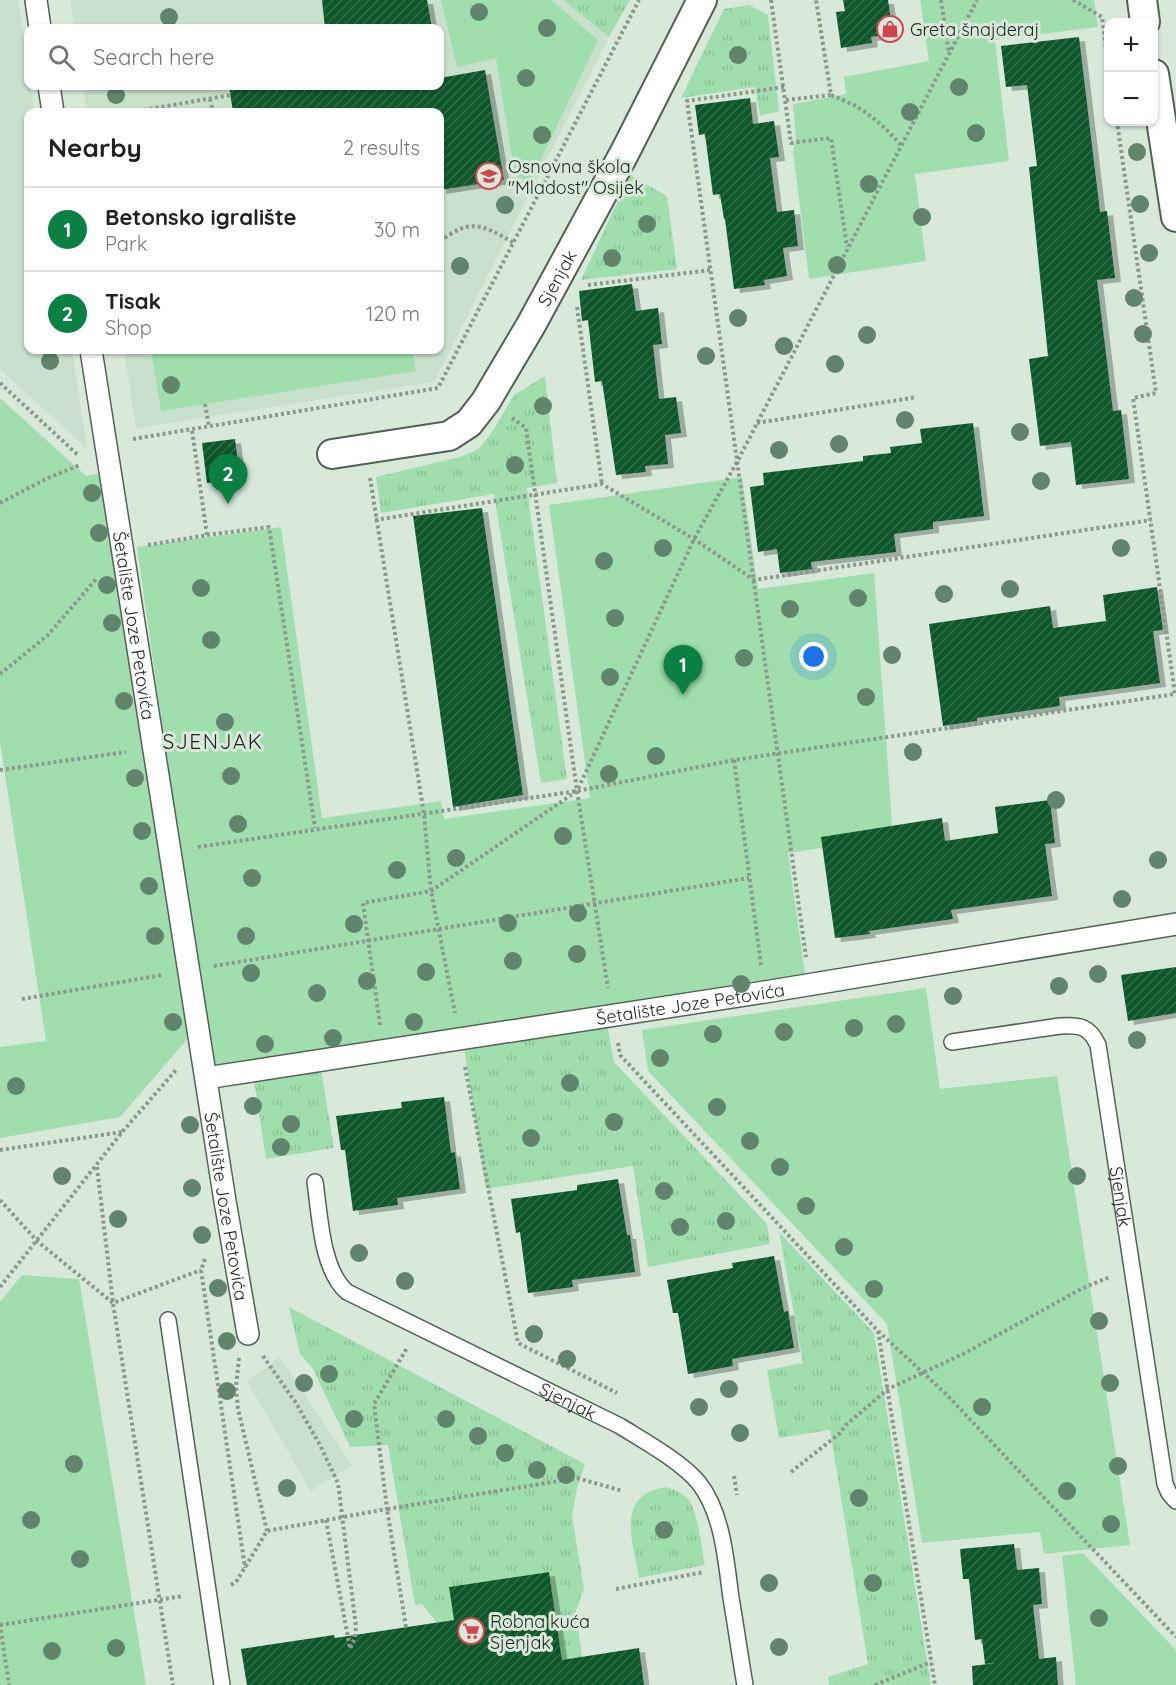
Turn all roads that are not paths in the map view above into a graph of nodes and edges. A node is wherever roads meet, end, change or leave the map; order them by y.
1 (36, 0) edge
2 (702, 0) edge
3 (1142, 0) edge
4 (1144, 18) edge
5 (39, 24) edge
6 (50, 90) edge
7 (1158, 94) edge
8 (52, 108) edge
9 (1171, 157) edge
10 (1176, 217) edge
11 (92, 354) edge
12 (332, 454) dead end
13 (1176, 924) edge
14 (952, 1042) dead end
15 (206, 1078) junction
16 (315, 1182) dead end
17 (168, 1320) dead end
18 (248, 1334) road end
19 (1176, 1501) edge
20 (222, 1685) edge
21 (745, 1685) edge

1 - 5 street
2 - 12 street, Sjenjak
3 - 4 street
6 - 8 street
7 - 9 street
9 - 10 street
11 - 15 street, Šetalište Joze Petovića
13 - 15 street, Šetalište Joze Petovića
14 - 19 lane, Sjenjak
15 - 18 street, Šetalište Joze Petovića
16 - 21 lane, Sjenjak
17 - 20 lane

